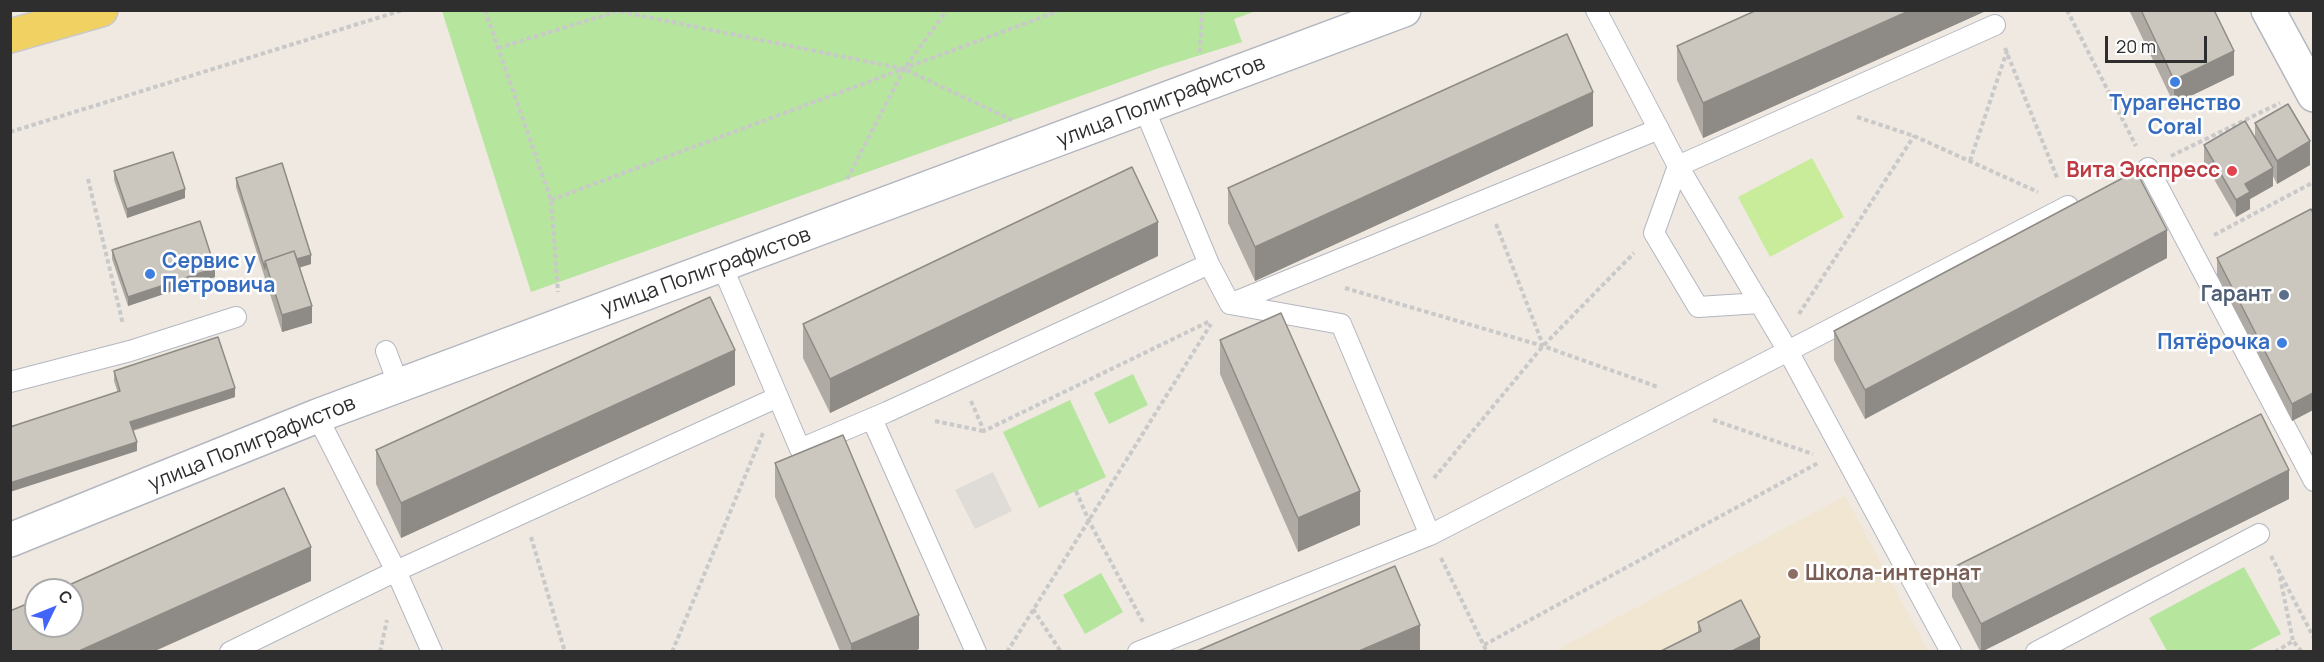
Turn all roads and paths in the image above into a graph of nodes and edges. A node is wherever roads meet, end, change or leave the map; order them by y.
1 (101, 10) edge
2 (403, 10) edge
3 (484, 10) edge
4 (947, 10) edge
5 (1061, 10) edge
6 (1404, 10) edge
7 (1596, 10) edge
8 (2067, 10) edge
9 (2268, 10) edge
10 (616, 11) edge
11 (1995, 25) joint
12 (10, 36) edge
13 (498, 48) junction
14 (2007, 51) junction
15 (904, 69) junction
16 (2312, 92) edge
17 (1818, 104) junction
18 (1144, 108) junction
19 (1659, 129) junction
20 (10, 132) edge
21 (1914, 136) junction
22 (1057, 141) junction
23 (1970, 161) junction
24 (1678, 166) junction
25 (2148, 168) junction
26 (88, 179) dead end
27 (847, 179) dead end
28 (2313, 182) edge
29 (1486, 199) junction
30 (551, 200) junction
31 (2068, 206) junction
32 (1654, 233) junction
33 (2209, 238) dead end
34 (1209, 264) junction
35 (722, 267) junction
36 (1301, 275) junction
37 (1760, 303) junction
38 (1230, 304) junction
39 (236, 317) dead end
40 (560, 327) junction
41 (1785, 345) junction
42 (1543, 346) junction
43 (130, 351) junction
44 (386, 351) dead end
45 (961, 379) junction
46 (10, 382) edge
47 (399, 386) junction
48 (778, 397) junction
49 (1686, 404) junction
50 (317, 416) junction
51 (872, 419) junction
52 (1834, 454) junction
53 (2313, 481) edge
54 (1076, 491) dead end
55 (1415, 500) junction
56 (524, 513) junction
57 (1089, 521) junction
58 (2259, 534) joint
59 (1430, 536) junction
60 (10, 540) edge
61 (2278, 570) junction
62 (396, 572) junction
63 (1033, 609) junction
64 (2313, 638) edge
65 (2293, 641) junction
66 (1484, 645) junction
67 (1146, 648) edge
68 (230, 651) edge
69 (432, 651) edge
70 (566, 651) edge
71 (672, 651) edge
72 (975, 651) edge
73 (1006, 651) edge
74 (1061, 651) edge
75 (1487, 651) edge
76 (1951, 651) edge
77 (2036, 651) edge
78 (2275, 651) edge
79 (2302, 651) edge

1 - 12 main road
2 - 20 path
3 - 13 path
4 - 15 path
5 - 15 path
6 - 18 street, улица Полиграфистов
7 - 19 lane
8 - 25 path
9 - 16 street
10 - 13 path
10 - 15 path
11 - 14 path
11 - 17 lane
13 - 30 path
14 - 23 path
14 - 31 path
15 - 22 path
15 - 27 path
15 - 30 path
16 - 25 path
17 - 21 path
17 - 24 lane
18 - 22 street, улица Полиграфистов
18 - 34 lane
19 - 24 lane
19 - 29 lane
21 - 23 path
21 - 41 path
22 - 35 street, улица Полиграфистов
23 - 31 path
24 - 32 lane
24 - 37 lane
25 - 53 lane
26 - 43 path
28 - 33 path
29 - 36 lane
29 - 42 path
30 - 40 path
31 - 41 lane
32 - 37 lane
32 - 42 path
34 - 38 lane
34 - 45 lane
35 - 40 street, улица Полиграфистов
35 - 48 lane
36 - 38 lane
36 - 42 path
37 - 41 lane
38 - 55 lane
39 - 43 lane
40 - 47 street, улица Полиграфистов
41 - 49 lane
41 - 52 lane
42 - 49 path
42 - 55 path
43 - 46 lane
44 - 47 lane
45 - 51 lane
45 - 57 path
47 - 50 street, улица Полиграфистов
48 - 51 lane
48 - 56 lane
48 - 71 path
49 - 52 path
49 - 59 lane
50 - 60 street, улица Полиграфистов
50 - 62 lane
51 - 72 lane
52 - 66 path
52 - 76 lane
54 - 57 path
55 - 59 lane
56 - 62 lane
56 - 70 path
57 - 63 path
57 - 67 path
58 - 61 path
58 - 77 lane
59 - 66 path
59 - 67 lane
61 - 64 path
61 - 65 path
62 - 68 lane
62 - 69 lane
63 - 73 path
63 - 74 path
65 - 78 path
65 - 79 path
66 - 75 path

